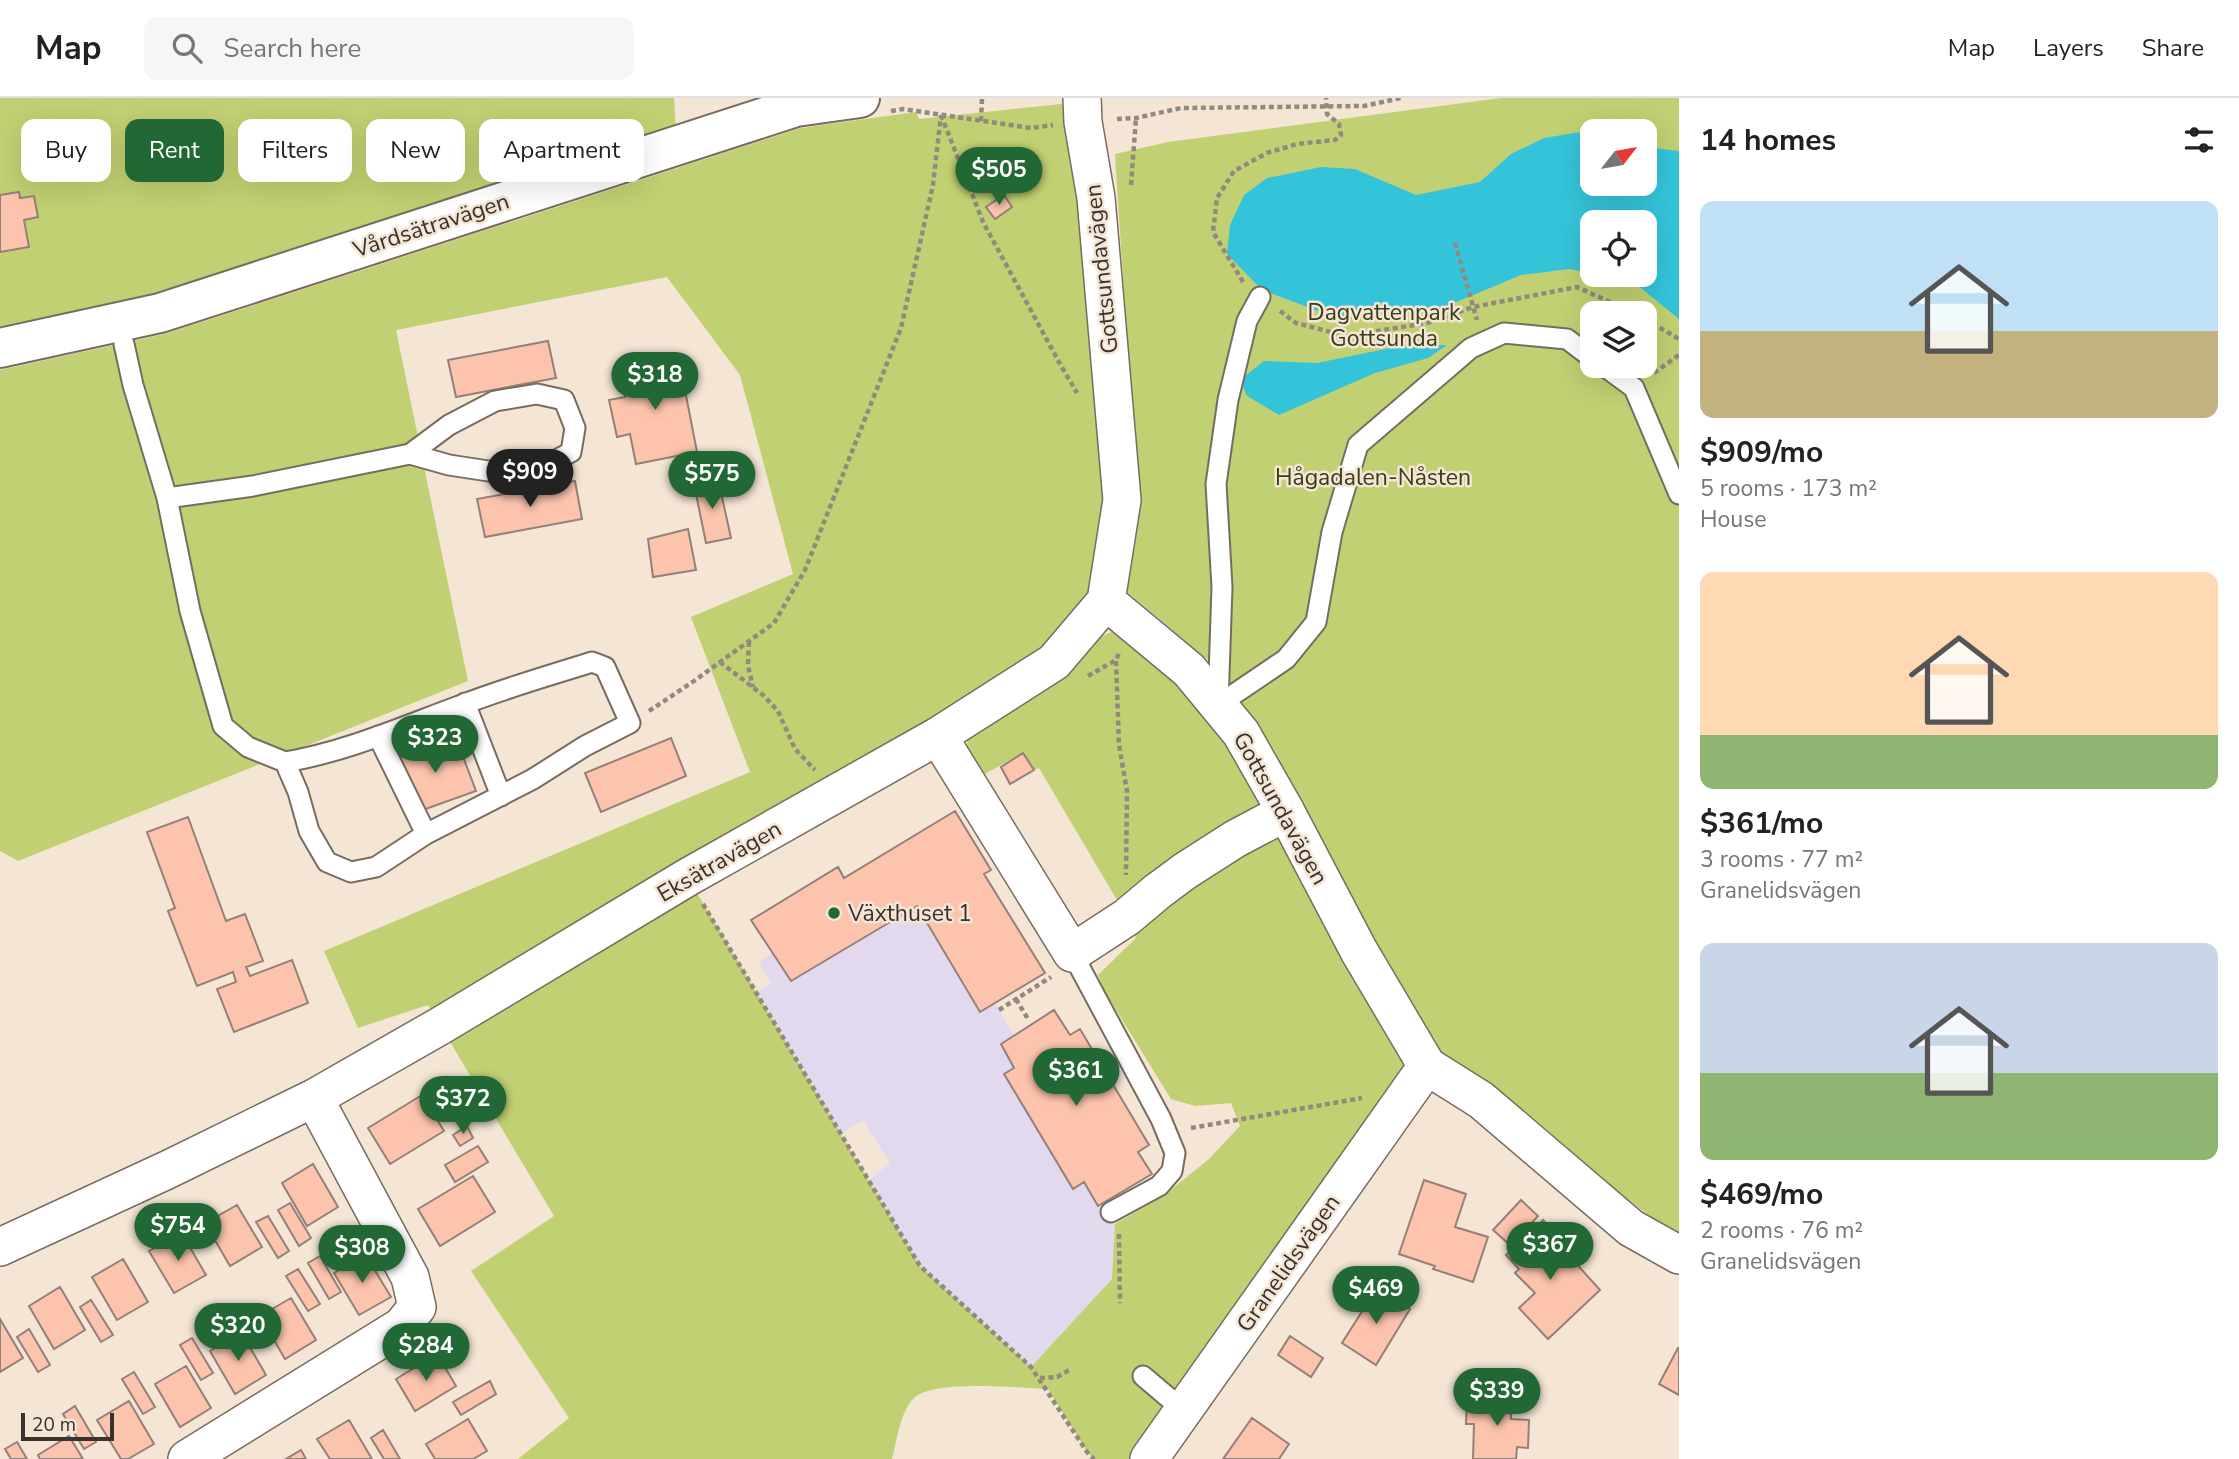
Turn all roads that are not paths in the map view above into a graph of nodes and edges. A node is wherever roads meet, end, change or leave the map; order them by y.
1 (875, 105) edge
2 (1083, 110) edge
3 (1260, 297) road end
4 (124, 344) dead end
5 (0, 348) edge
6 (1580, 349) edge
7 (1620, 378) edge
8 (410, 454) junction
9 (1679, 494) edge
10 (167, 498) junction
11 (1120, 612) junction
12 (465, 703) junction
13 (1218, 705) junction
14 (378, 736) junction
15 (938, 736) junction
16 (285, 762) junction
17 (501, 796) junction
18 (1286, 812) junction
19 (426, 834) junction
20 (1072, 953) junction
21 (1427, 1066) junction
22 (314, 1098) junction
23 (1114, 1210) road end
24 (0, 1247) edge
25 (1679, 1255) edge
26 (1143, 1376) dead end
27 (1183, 1410) junction
28 (187, 1459) edge
29 (1149, 1459) edge

1 - 5 street, Vårdsätravägen
2 - 11 street, Gottsundavägen
3 - 13 lane
4 - 10 lane
6 - 13 lane
7 - 9 lane
8 - 8 lane
8 - 10 lane
10 - 16 lane
11 - 13 street, Gottsundavägen
11 - 15 street, Eksätravägen
12 - 14 lane
12 - 17 lane
12 - 17 lane
13 - 18 street, Gottsundavägen
14 - 16 lane
14 - 19 lane
15 - 20 street
15 - 22 street, Eksätravägen
16 - 19 lane
17 - 19 lane
18 - 20 street
18 - 21 street, Gottsundavägen
20 - 23 lane
21 - 25 street, Gottsundavägen
21 - 27 street, Granelidsvägen
22 - 24 street, Eksätravägen
22 - 28 street
26 - 27 lane
27 - 29 street, Granelidsvägen

